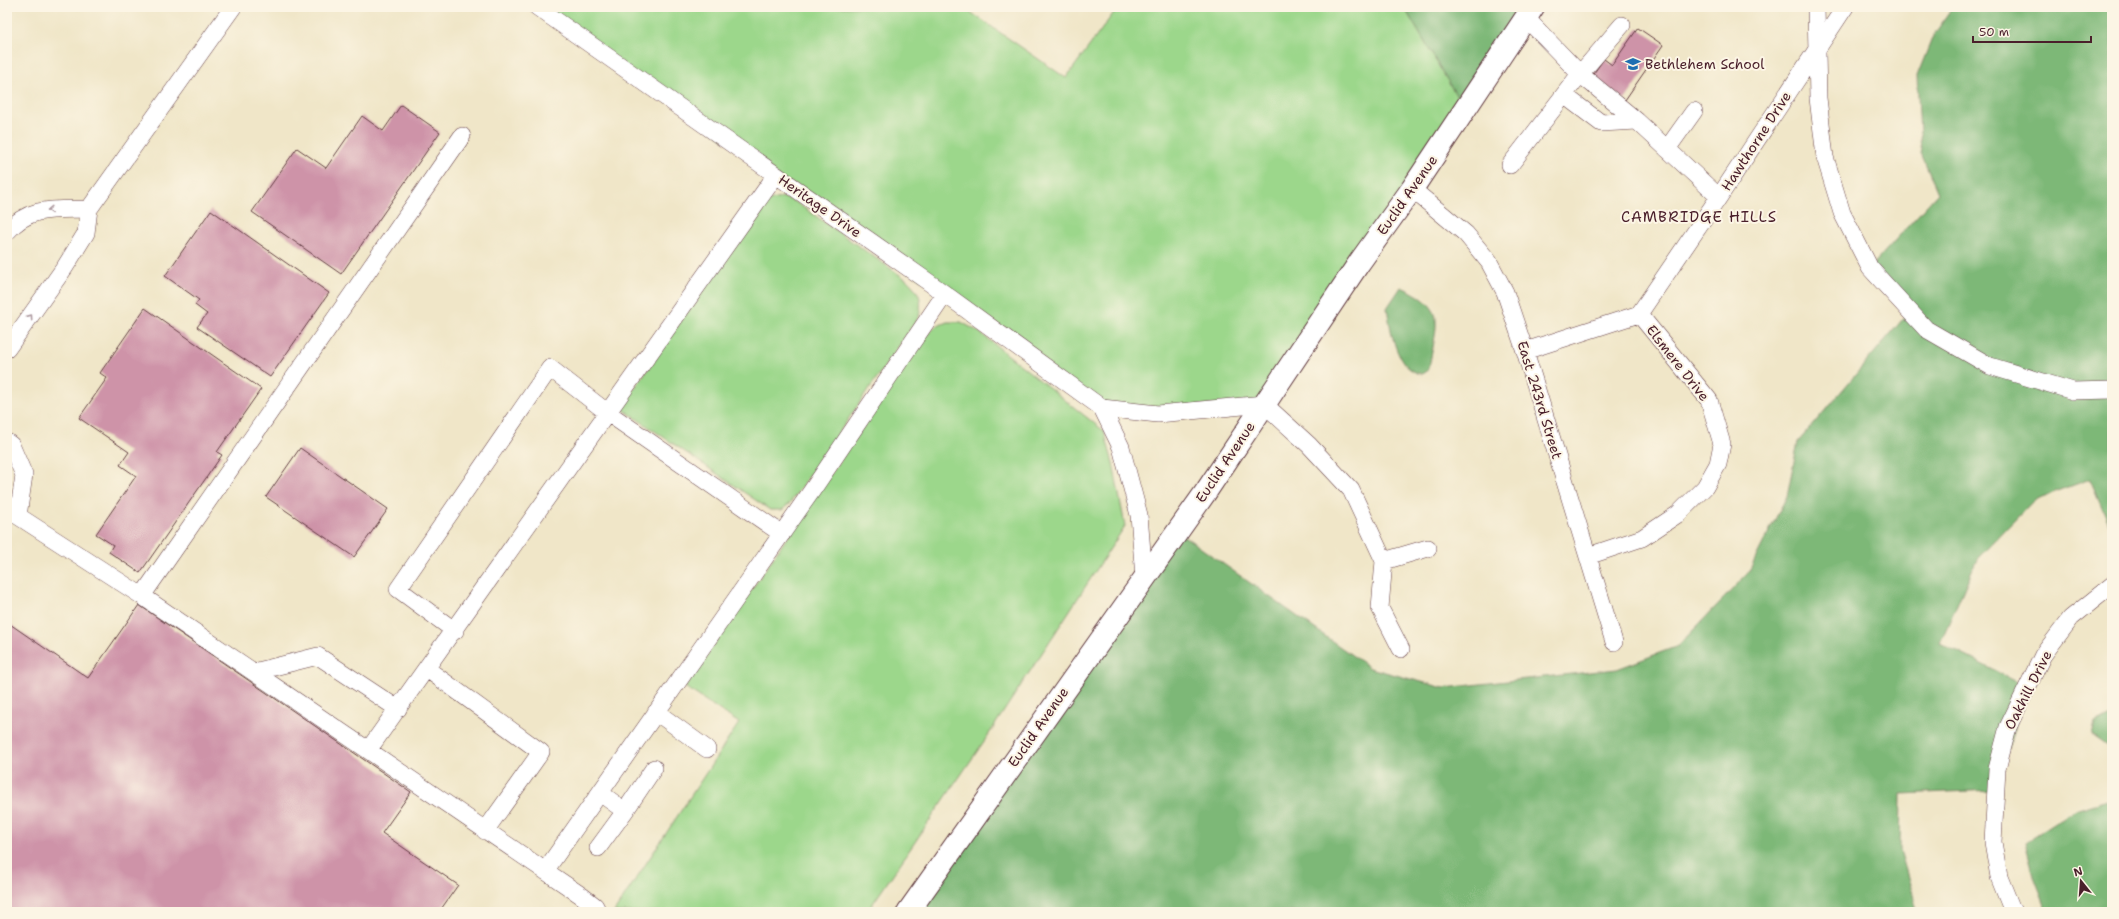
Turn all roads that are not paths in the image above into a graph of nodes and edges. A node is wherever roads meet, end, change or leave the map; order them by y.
1 (233, 7) edge
2 (537, 7) edge
3 (1816, 7) edge
4 (1845, 7) edge
5 (1530, 12) edge
6 (1622, 24) dead end
7 (1818, 46) junction
8 (1580, 74) junction
9 (1564, 95) junction
10 (1694, 111) dead end
11 (1637, 121) junction
12 (462, 136) dead end
13 (1667, 149) junction
14 (1510, 166) dead end
15 (776, 175) junction
16 (1412, 190) junction
17 (1719, 197) junction
18 (89, 209) junction
19 (7, 232) edge
20 (945, 294) junction
21 (1639, 314) junction
22 (7, 349) edge
23 (1526, 351) junction
24 (2112, 390) edge
25 (1264, 404) junction
26 (1102, 408) junction
27 (608, 412) junction
28 (7, 442) edge
29 (782, 534) junction
30 (1428, 548) dead end
31 (1588, 556) junction
32 (1384, 561) junction
33 (1144, 577) junction
34 (2112, 585) edge
35 (142, 596) junction
36 (455, 631) junction
37 (1614, 642) dead end
38 (1401, 649) dead end
39 (427, 669) junction
40 (254, 672) junction
41 (398, 709) junction
42 (656, 712) junction
43 (370, 749) junction
44 (707, 749) dead end
45 (654, 768) dead end
46 (600, 793) junction
47 (625, 811) junction
48 (485, 831) junction
49 (598, 848) dead end
50 (545, 871) junction
51 (598, 912) edge
52 (908, 912) edge
53 (2013, 912) edge

1 - 18 street
2 - 15 street, Heritage Drive
3 - 7 street
4 - 7 street, Hawthorne Drive
5 - 8 street
5 - 16 main road, Euclid Avenue
6 - 8 street
7 - 17 street, Hawthorne Drive
7 - 24 street
8 - 9 street
8 - 11 street
9 - 11 street
9 - 14 street
10 - 13 street
11 - 13 street
12 - 35 street
13 - 17 street
15 - 20 street, Heritage Drive
15 - 27 street
16 - 23 street, East 243rd Street
16 - 25 main road, Euclid Avenue
17 - 21 street, Hawthorne Drive
18 -> 19 street
22 -> 18 street
20 - 26 street, Heritage Drive
20 - 29 street
21 - 23 street
21 - 31 street, Elsmere Drive
23 - 31 street, East 243rd Street
25 - 26 street, Heritage Drive
25 - 32 street
25 - 33 main road, Euclid Avenue
26 - 33 street, Heritage Drive
27 - 29 street
27 - 36 street
27 - 36 street
28 - 35 street
29 - 42 street
30 - 32 street
31 - 37 street, East 243rd Street
32 - 38 street
33 - 52 main road, Euclid Avenue
34 - 53 street, Oakhill Drive
35 - 40 street
36 - 39 street
39 - 41 street
39 - 48 street
40 - 41 street
40 - 43 street
41 - 43 street
42 - 44 street
42 - 46 street
43 - 48 street
45 - 47 street
46 - 47 street
46 - 50 street
47 - 49 street
48 - 50 street
50 - 51 street

